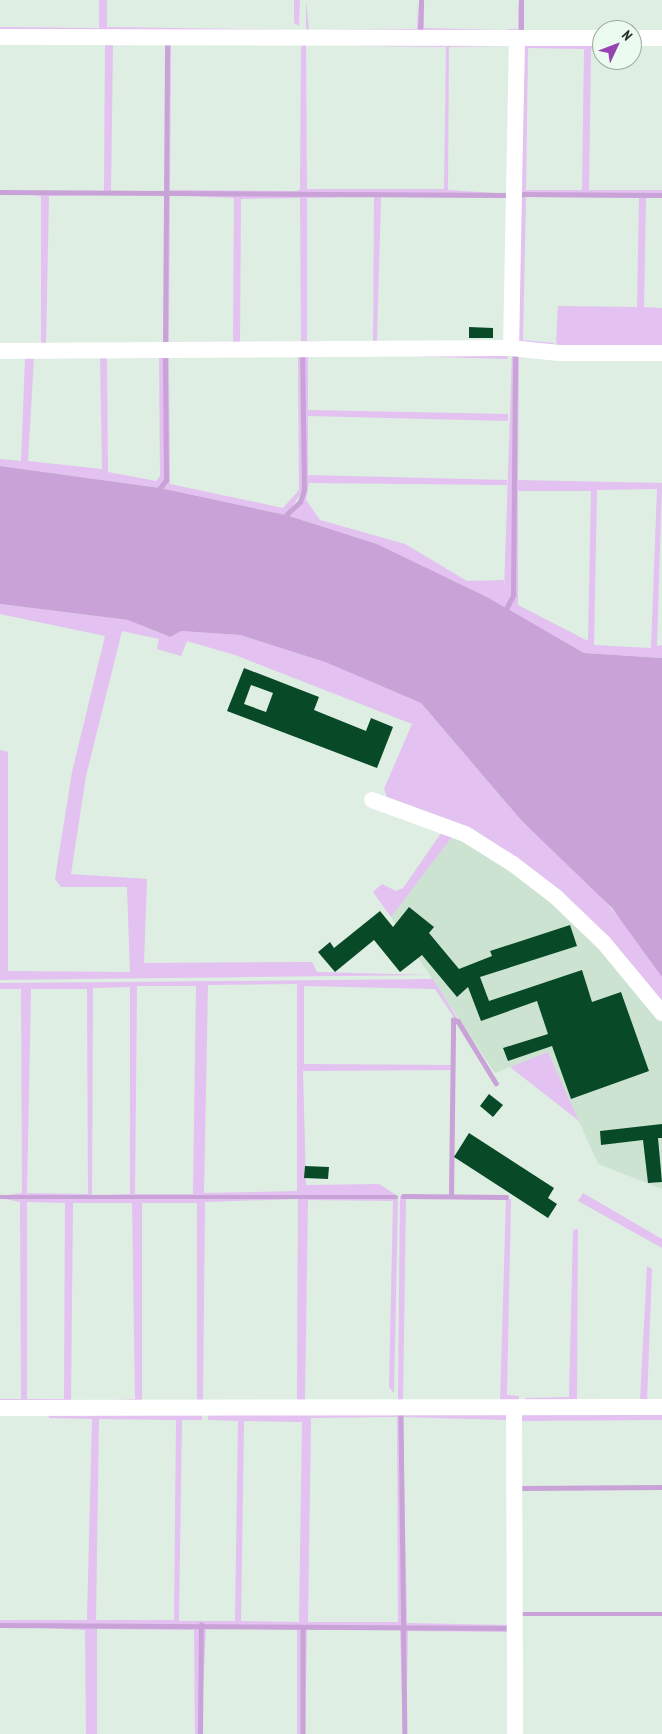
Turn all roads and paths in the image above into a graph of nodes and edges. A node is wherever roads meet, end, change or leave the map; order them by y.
1 (0, 37) edge
2 (592, 38) edge
3 (642, 38) edge
4 (662, 38) edge
5 (517, 39) junction
6 (511, 348) junction
7 (0, 351) edge
8 (662, 353) edge
9 (372, 800) dead end
10 (662, 1013) edge
11 (662, 1407) edge
12 (0, 1408) edge
13 (514, 1410) junction
14 (515, 1734) edge

1 - 5 street
2 - 5 street
3 - 4 street
5 - 6 street
6 - 7 street
6 - 8 street
9 - 10 street
11 - 13 street
12 - 13 street
13 - 14 street

